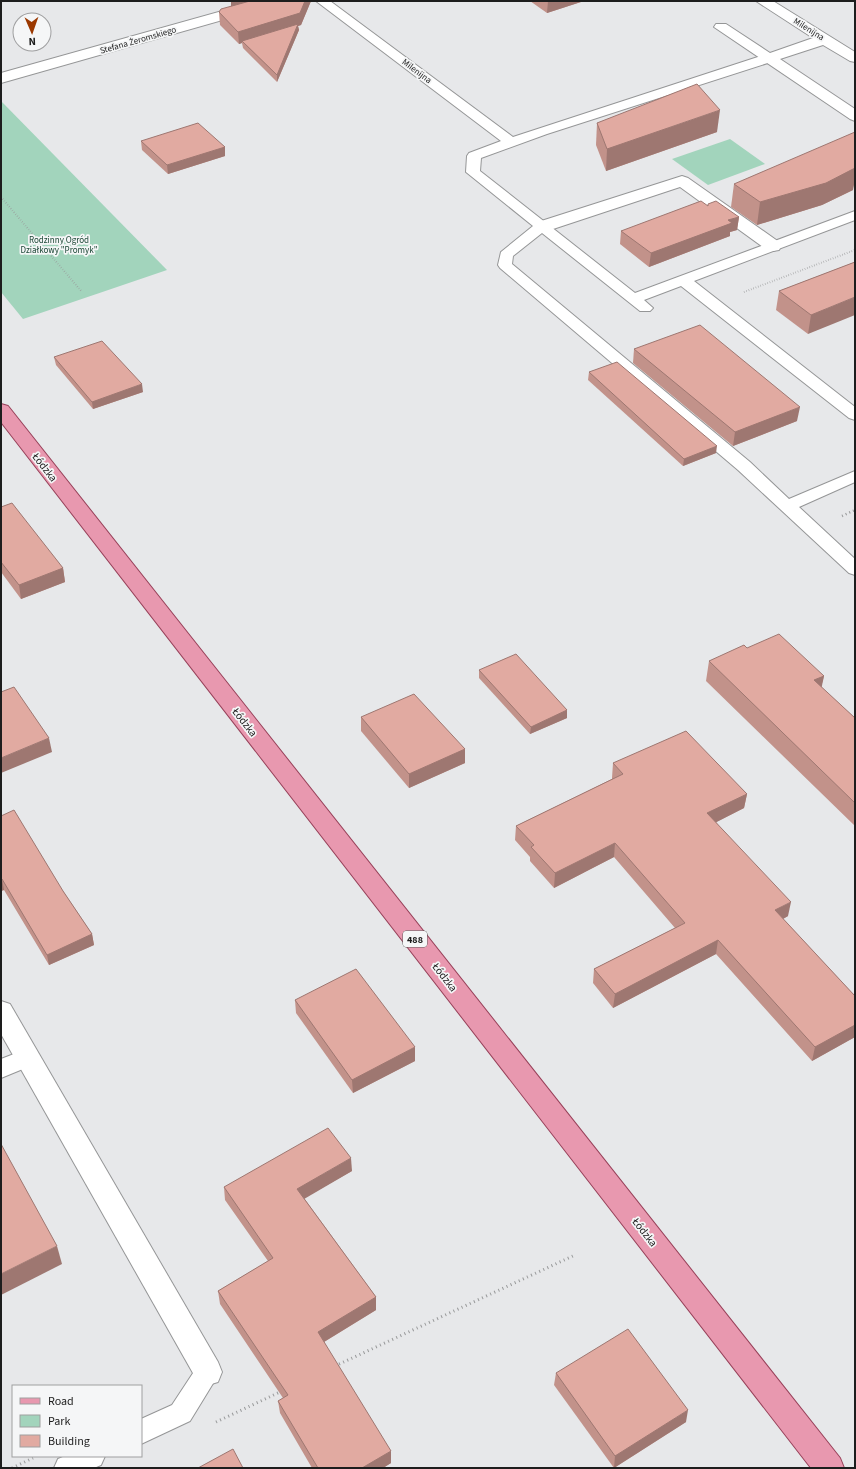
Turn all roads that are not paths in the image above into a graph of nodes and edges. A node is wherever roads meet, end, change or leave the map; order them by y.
1 (274, 1) edge
2 (322, 1) edge
3 (763, 1) edge
4 (721, 27) dead end
5 (825, 39) junction
6 (769, 58) junction
7 (855, 58) edge
8 (1, 78) edge
9 (855, 116) edge
10 (511, 142) junction
11 (855, 215) edge
12 (541, 227) junction
13 (773, 246) junction
14 (683, 280) junction
15 (632, 298) junction
16 (645, 308) dead end
17 (1, 410) edge
18 (855, 415) edge
19 (855, 476) edge
20 (787, 506) junction
21 (855, 569) edge
22 (1, 1011) edge
23 (28, 1058) junction
24 (1, 1069) edge
25 (208, 1372) joint
26 (142, 1432) edge
27 (90, 1457) edge
28 (67, 1468) edge
29 (829, 1468) edge

1 - 8 street, Stefana Żeromskiego
2 - 10 lane, Milenijna
3 - 5 street, Milenijna
4 - 6 street
5 - 6 street
5 - 7 street, Milenijna
6 - 9 street
6 - 10 lane
10 - 12 lane
11 - 13 lane
12 - 13 street
12 - 15 lane
12 - 20 lane
13 - 14 lane
14 - 15 lane
14 - 18 lane
15 - 16 lane
17 - 29 main road, Łódzka / 488
19 - 20 lane
20 - 21 lane
22 - 23 street
23 - 24 lane
23 - 25 street
25 - 26 lane
27 - 28 lane

